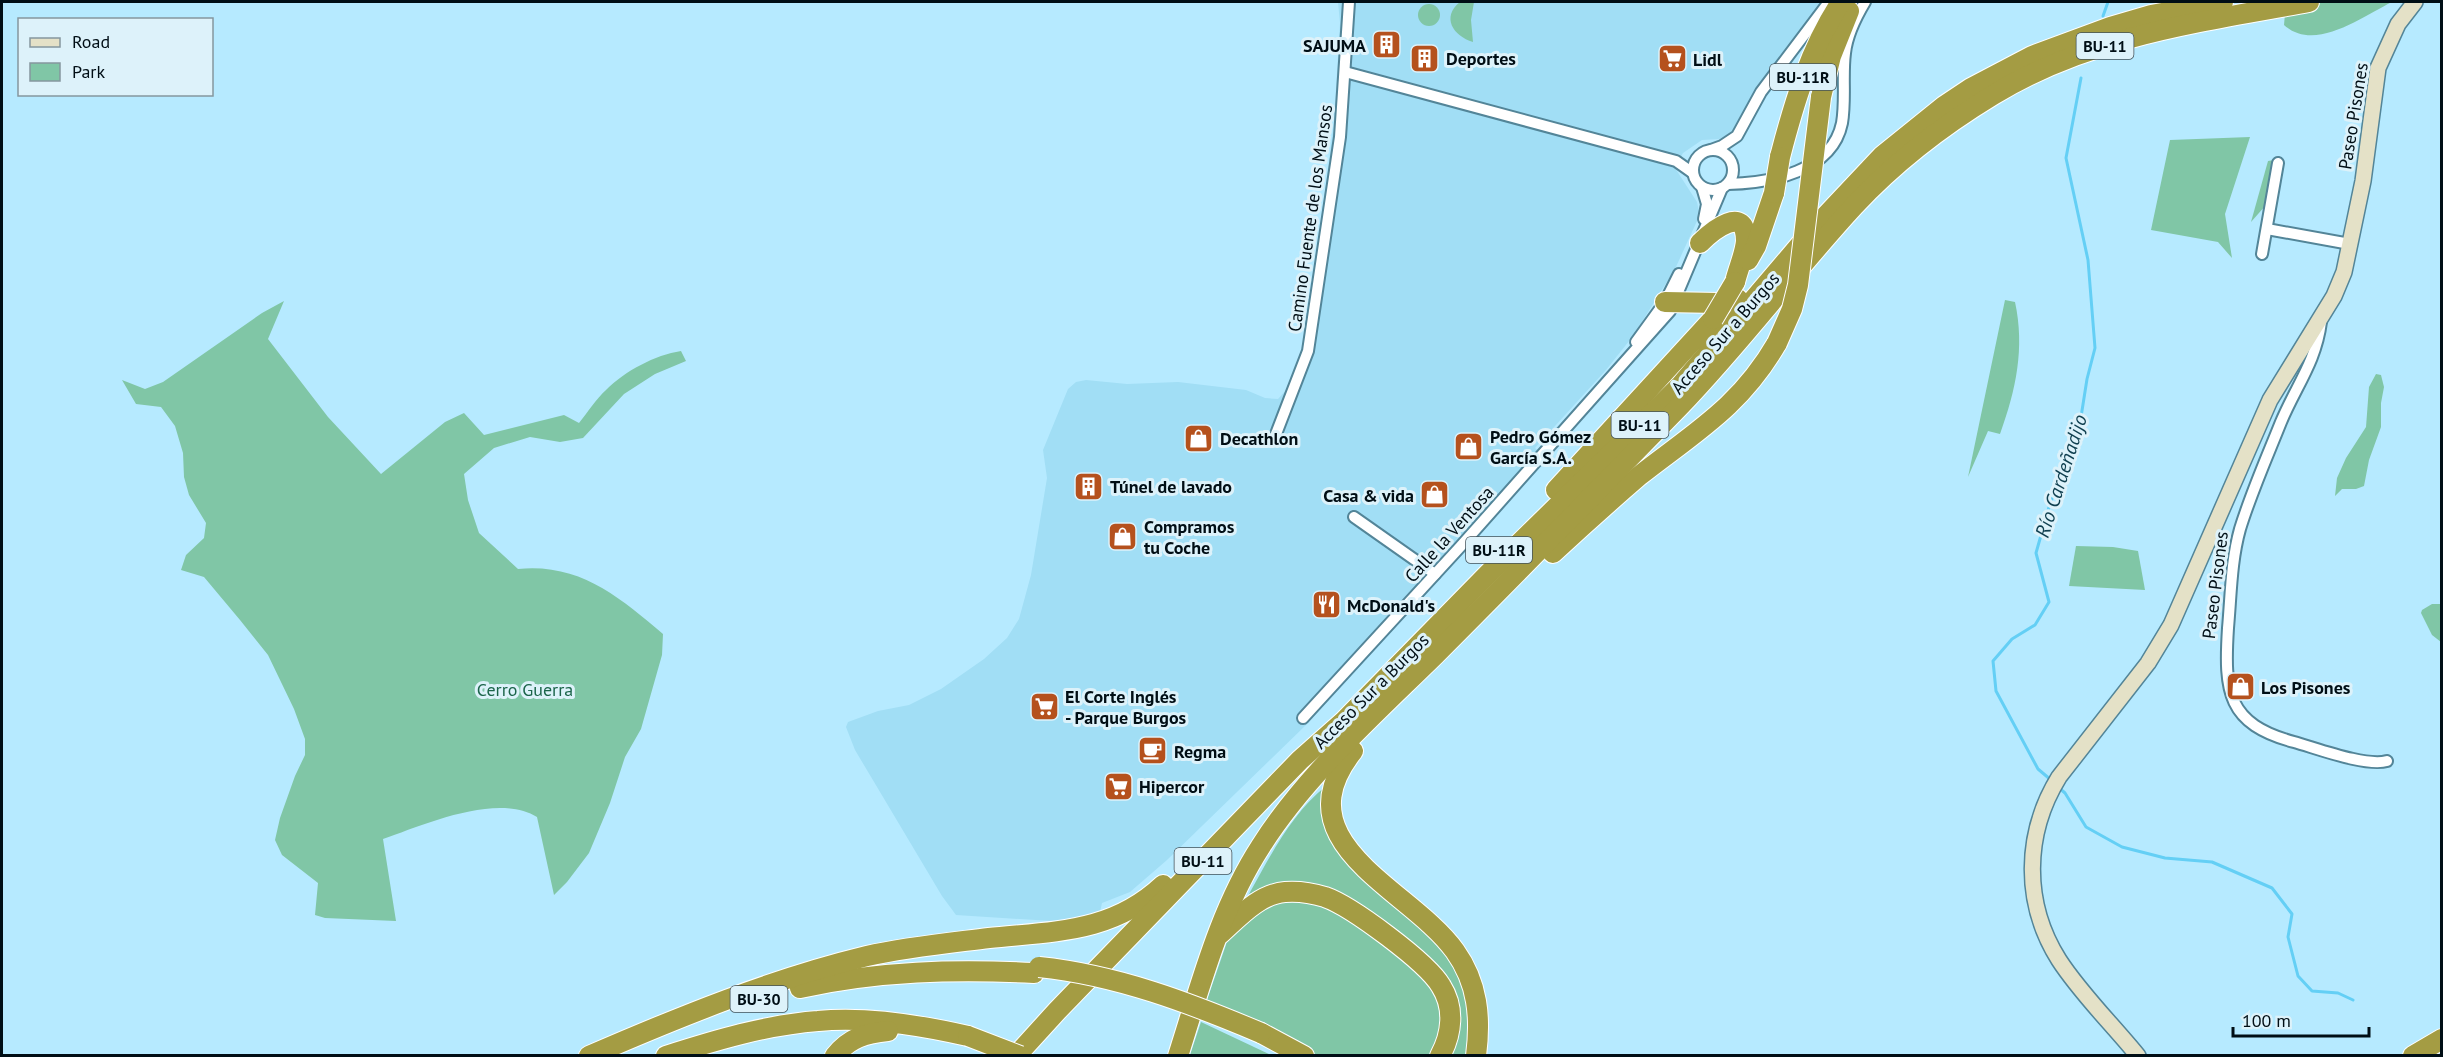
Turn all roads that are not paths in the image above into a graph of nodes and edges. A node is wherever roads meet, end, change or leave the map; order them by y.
1 (1349, 2) edge
2 (1829, 2) edge
3 (1841, 2) edge
4 (1854, 2) edge
5 (1865, 2) edge
6 (2223, 2) edge
7 (2309, 2) edge
8 (2415, 2) edge
9 (1345, 72) junction
10 (1915, 134) junction
11 (1711, 150) junction
12 (1698, 156) junction
13 (1676, 161) junction
14 (2278, 163) dead end
15 (1693, 173) junction
16 (1725, 186) junction
17 (1702, 188) junction
18 (2267, 229) junction
19 (1704, 234) junction
20 (2350, 244) junction
21 (2262, 254) dead end
22 (1735, 282) junction
23 (1670, 302) junction
24 (2321, 317) junction
25 (1276, 434) dead end
26 (1354, 517) dead end
27 (1435, 574) junction
28 (1468, 621) junction
29 (1372, 717) junction
30 (1303, 718) dead end
31 (1300, 760) junction
32 (2387, 761) dead end
33 (1216, 938) junction
34 (1057, 1011) junction
35 (968, 1036) junction
36 (1259, 1036) junction
37 (2442, 1039) edge
38 (589, 1056) edge
39 (596, 1056) edge
40 (666, 1056) edge
41 (835, 1056) edge
42 (1001, 1056) edge
43 (1018, 1056) edge
44 (1178, 1056) edge
45 (1285, 1056) edge
46 (1304, 1056) edge
47 (1440, 1056) edge
48 (1476, 1056) edge
49 (2138, 1056) edge
50 (2413, 1056) edge

1 - 9 street, Camino Fuente de los Mansos
2 - 11 street
3 - 22 highway, BU-11R, bridge
4 - 28 highway, BU-11R, bridge
5 - 16 street
6 - 10 highway, Acceso Sur a Burgos / BU-11
7 - 10 highway, Acceso Sur a Burgos / BU-11
8 - 20 main road, Paseo Pisones
9 - 13 street
9 - 25 street, Camino Fuente de los Mansos
10 - 23 highway
10 - 28 highway, Acceso Sur a Burgos / BU-11
10 - 31 highway, Acceso Sur a Burgos / BU-11
11 - 12 street
11 - 16 street
12 - 13 street
12 - 15 street
13 - 15 street
14 - 18 street
15 - 17 street
16 - 17 street
16 - 19 street, Calle la Ventosa
17 - 19 street, Calle la Ventosa
18 - 20 street
18 - 21 street
19 - 22 highway
19 - 23 street, Calle la Ventosa
20 - 24 main road, Paseo Pisones
22 - 31 highway, BU-11R, bridge
23 - 27 street, Calle la Ventosa
24 - 32 street, Paseo Pisones
24 - 49 main road, Paseo Pisones
26 - 27 street
27 - 30 street, Calle la Ventosa
28 - 29 highway, Acceso Sur a Burgos / BU-11
29 - 33 highway, Acceso Sur a Burgos / BU-11
29 - 48 highway
31 - 34 highway, Acceso Sur a Burgos / BU-11
31 - 38 highway
33 - 44 highway, Acceso Sur a Burgos / BU-11
33 - 47 highway
34 - 42 highway
34 - 43 highway, Acceso Sur a Burgos / BU-11
35 - 40 highway, BU-30
35 - 41 highway
35 - 43 highway, BU-30, bridge
36 - 39 highway, BU-30
36 - 45 highway, BU-30
36 - 46 highway
37 - 50 highway

